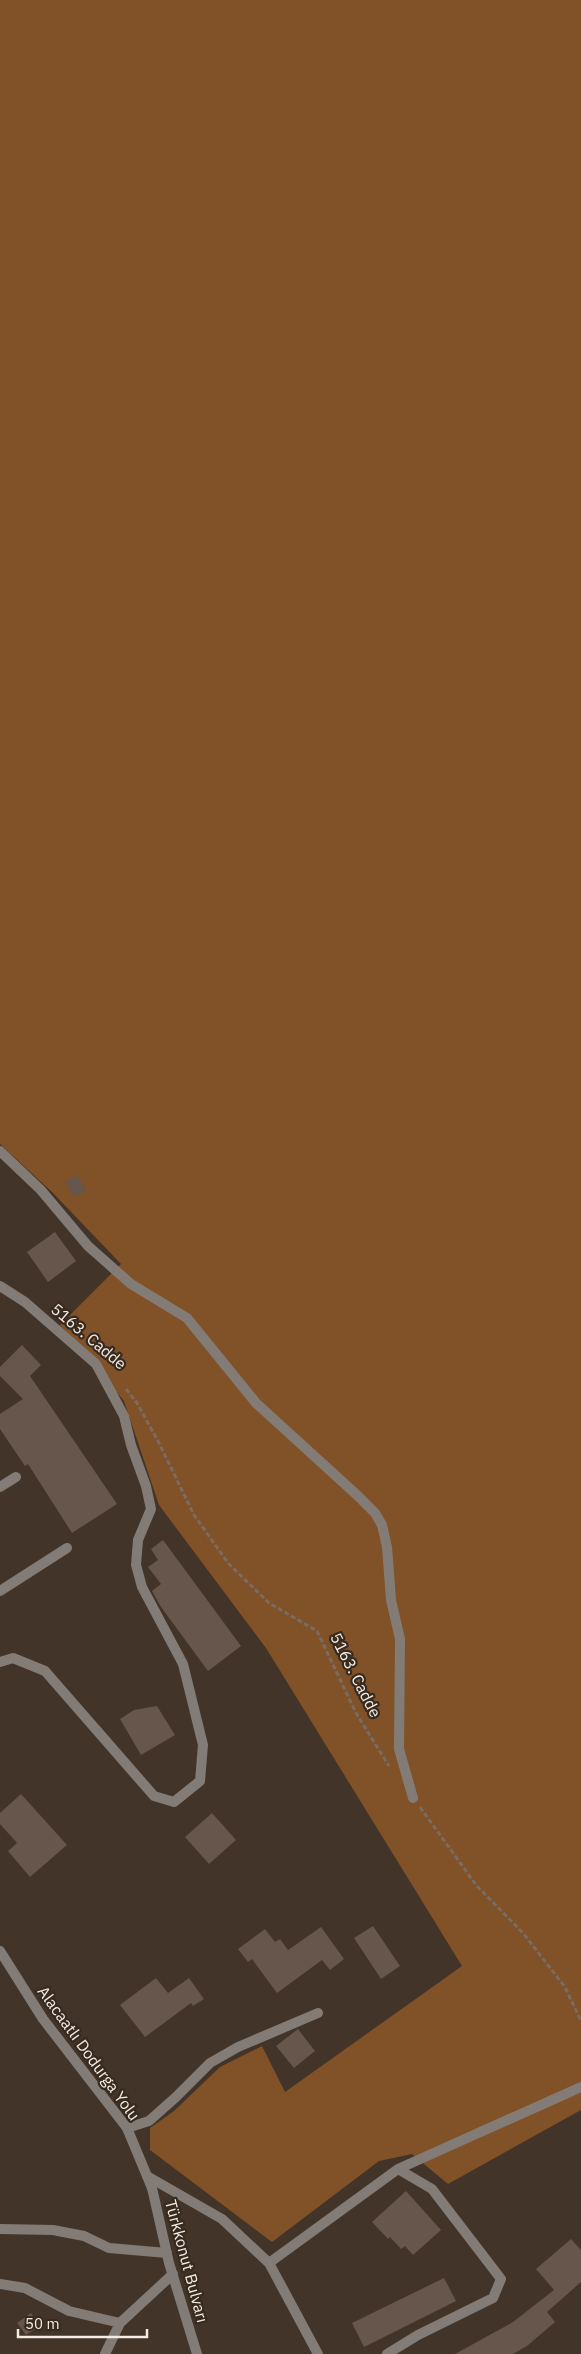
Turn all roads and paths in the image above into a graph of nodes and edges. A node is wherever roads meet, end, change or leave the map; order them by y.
1 (0, 1151) edge
2 (0, 1286) edge
3 (121, 1383) dead end
4 (16, 1477) dead end
5 (0, 1488) edge
6 (67, 1548) dead end
7 (0, 1591) edge
8 (0, 1662) edge
9 (392, 1769) dead end
10 (413, 1798) joint
11 (0, 1951) edge
12 (318, 2013) dead end
13 (581, 2021) edge
14 (581, 2088) edge
15 (127, 2128) junction
16 (398, 2169) junction
17 (147, 2176) junction
18 (0, 2229) edge
19 (167, 2253) junction
20 (269, 2263) junction
21 (173, 2274) junction
22 (0, 2284) edge
23 (120, 2323) junction
24 (105, 2354) edge
25 (196, 2354) edge
26 (318, 2354) edge
27 (387, 2354) edge

1 - 10 street
2 - 8 street, 5163. Cadde
3 - 9 path, 5163. Cadde
4 - 5 street
6 - 7 street
10 - 13 path
11 - 15 street, Alacaatlı Dodurga Yolu
12 - 15 street
14 - 16 street
15 - 17 street, Alacaatlı Dodurga Yolu
16 - 20 street
16 - 27 street
17 - 19 street, Türkkonut Bulvarı
17 - 20 street
18 - 19 street
19 - 21 street, Türkkonut Bulvarı
20 - 26 street
21 - 23 street
21 - 25 street, Türkkonut Bulvarı
22 - 23 street
23 - 24 street

